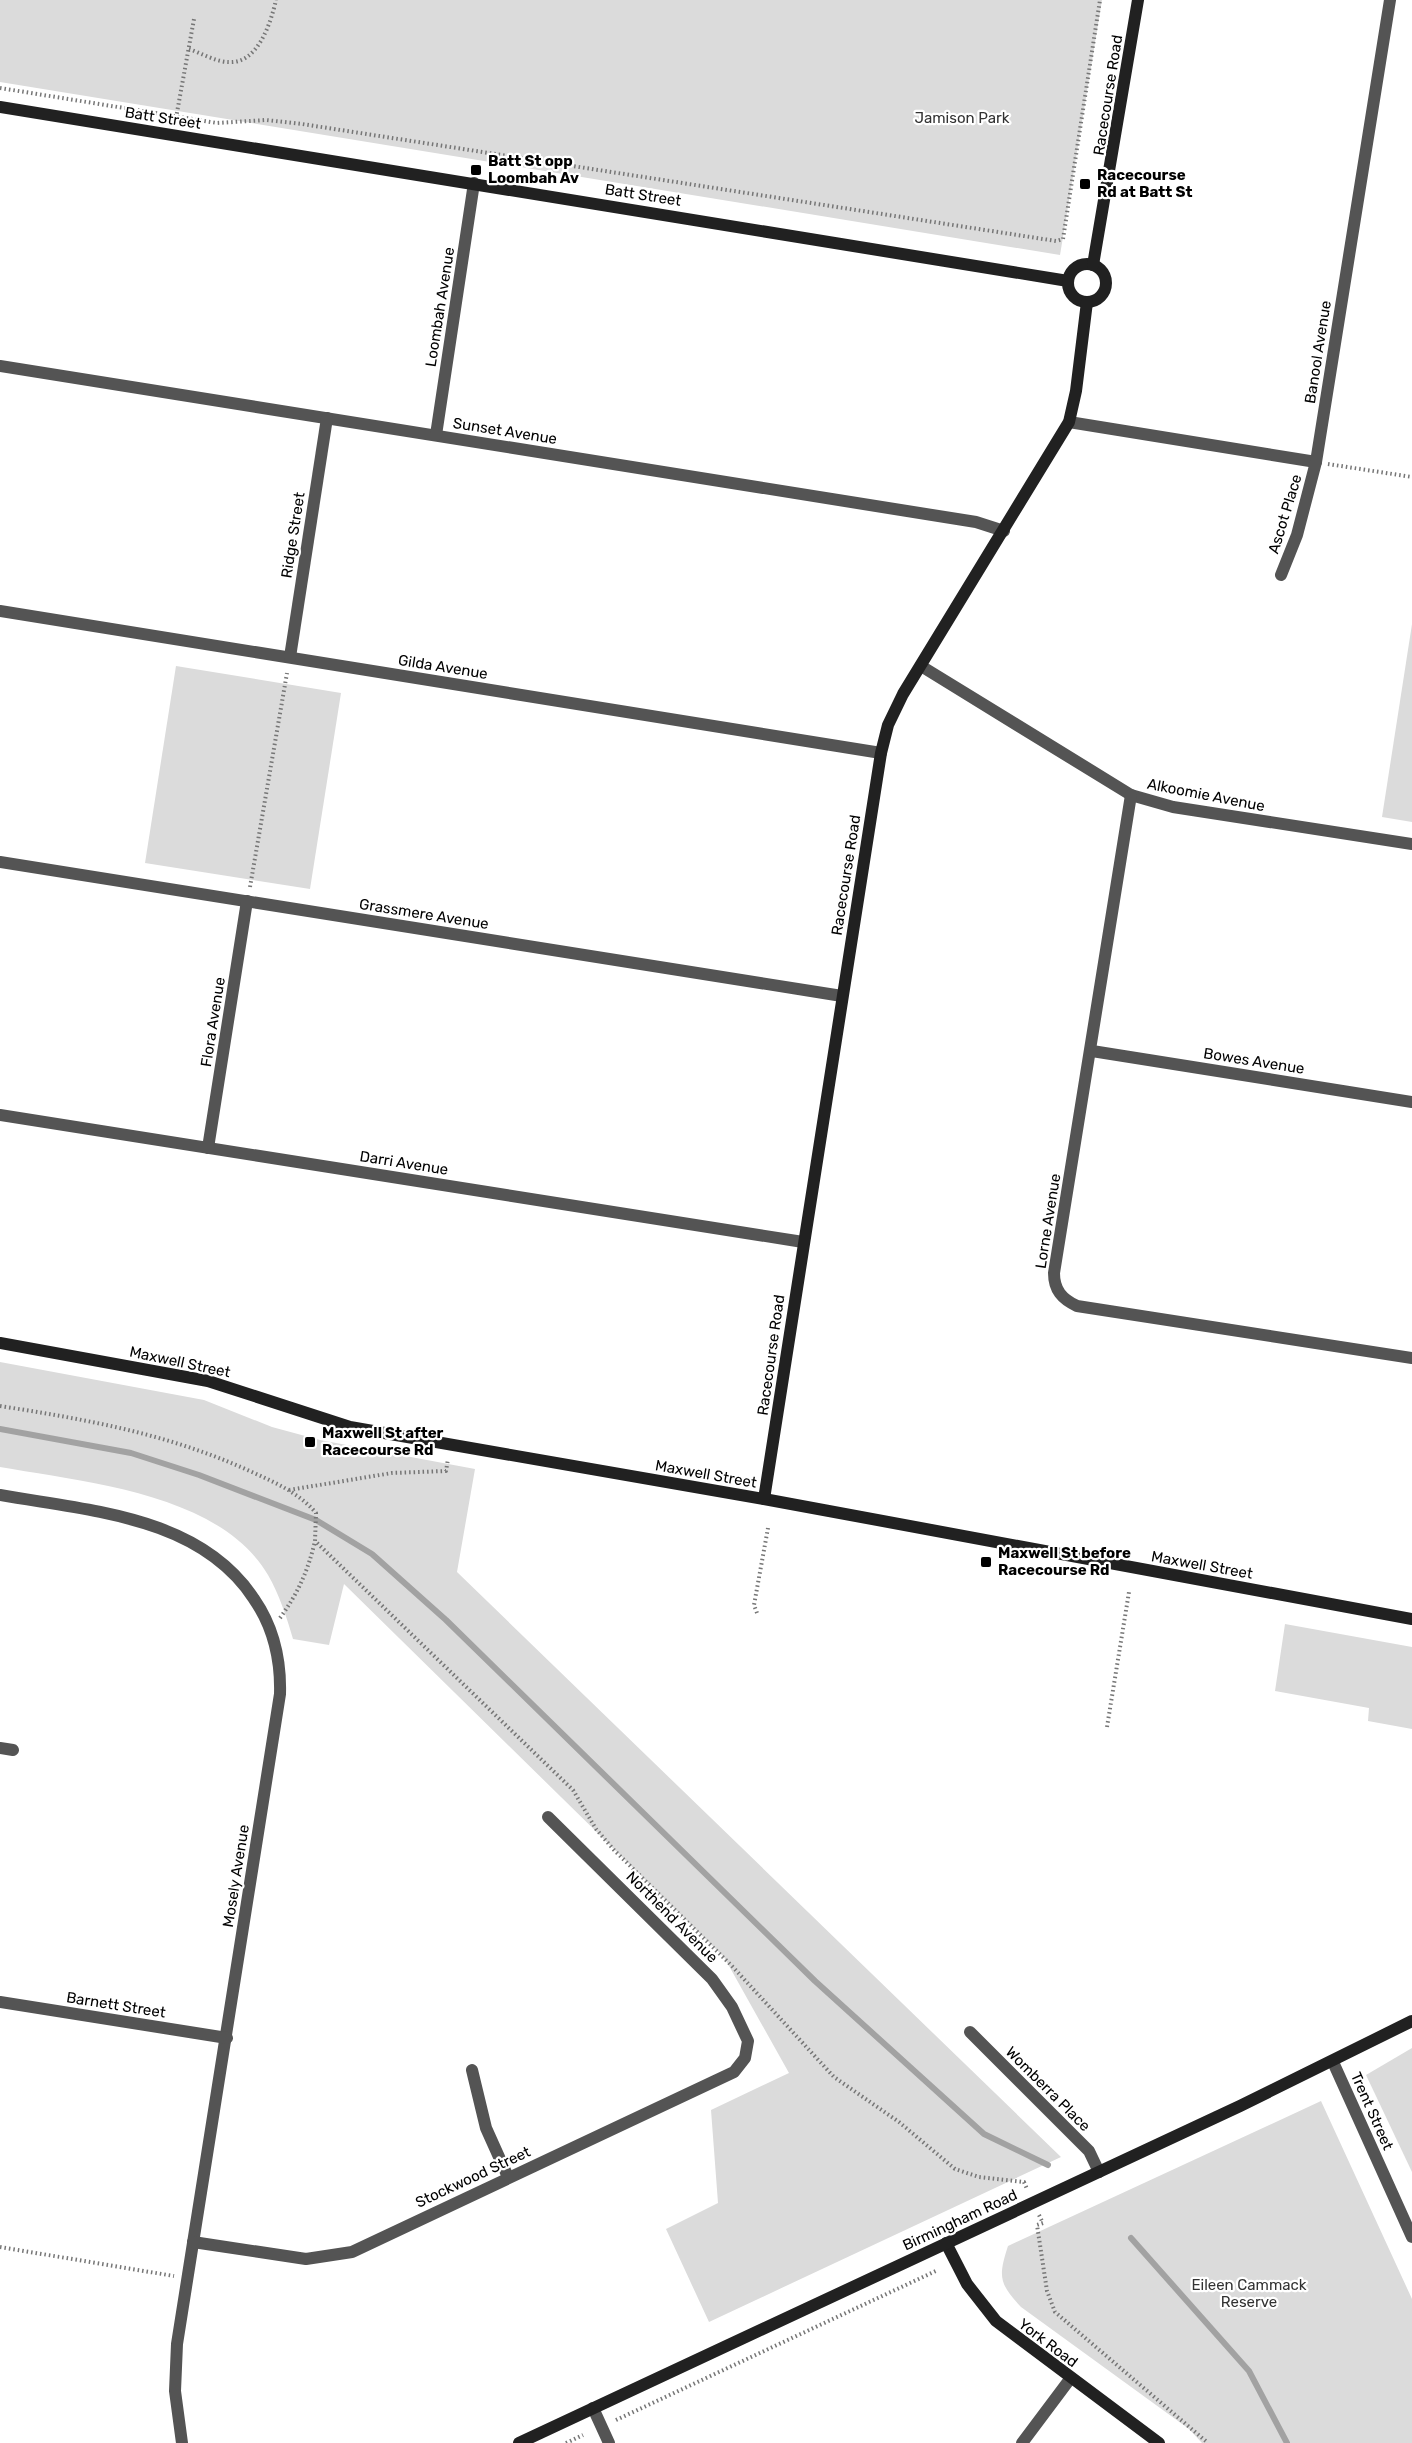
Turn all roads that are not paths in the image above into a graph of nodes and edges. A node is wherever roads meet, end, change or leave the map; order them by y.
1 (1138, 0) edge
2 (1390, 0) edge
3 (0, 107) edge
4 (474, 183) junction
5 (1093, 265) junction
6 (1068, 281) junction
7 (1087, 302) junction
8 (0, 366) edge
9 (327, 418) junction
10 (1069, 422) junction
11 (436, 435) junction
12 (1316, 462) junction
13 (1004, 531) junction
14 (1281, 575) dead end
15 (0, 611) edge
16 (290, 657) junction
17 (921, 666) junction
18 (881, 753) junction
19 (1131, 795) junction
20 (1412, 844) edge
21 (0, 862) edge
22 (248, 901) junction
23 (842, 996) junction
24 (1092, 1051) junction
25 (1412, 1102) edge
26 (0, 1115) edge
27 (207, 1148) junction
28 (803, 1242) junction
29 (0, 1343) edge
30 (1412, 1358) edge
31 (0, 1496) edge
32 (764, 1499) junction
33 (1412, 1619) edge
34 (0, 1748) edge
35 (13, 1750) dead end
36 (548, 1817) dead end
37 (0, 2002) edge
38 (1412, 2021) edge
39 (970, 2032) dead end
40 (226, 2038) junction
41 (747, 2055) joint
42 (1334, 2062) junction
43 (472, 2070) dead end
44 (1099, 2172) junction
45 (508, 2177) junction
46 (1412, 2237) edge
47 (193, 2242) junction
48 (946, 2243) junction
49 (1070, 2379) junction
50 (593, 2408) junction
51 (182, 2443) edge
52 (519, 2443) edge
53 (609, 2443) edge
54 (1022, 2443) edge
55 (1159, 2443) edge

1 - 5 street, Racecourse Road
2 - 12 street, Banool Avenue
3 - 4 street, Batt Street
4 - 6 street, Batt Street
4 - 11 street, Loombah Avenue
5 - 6 street
5 - 7 street
6 - 7 street
7 - 10 street, Racecourse Road
8 - 9 street, Sunset Avenue
9 - 11 street, Sunset Avenue
9 - 16 street, Ridge Street
10 - 12 street
10 - 13 street, Racecourse Road
11 - 13 street, Sunset Avenue
12 - 14 street, Ascot Place
13 - 17 street, Racecourse Road
15 - 16 street, Gilda Avenue
16 - 18 street, Gilda Avenue
17 - 18 street, Racecourse Road
17 - 19 street, Alkoomie Avenue
18 - 23 street, Racecourse Road
19 - 20 street, Alkoomie Avenue
19 - 24 street, Lorne Avenue
21 - 22 street, Grassmere Avenue
22 - 23 street, Grassmere Avenue
22 - 27 street, Flora Avenue
23 - 28 street, Racecourse Road
24 - 25 street, Bowes Avenue
24 - 30 street, Lorne Avenue
26 - 27 street, Darri Avenue
27 - 28 street, Darri Avenue
28 - 32 street, Racecourse Road
29 - 32 street, Maxwell Street
31 - 40 street, Mosely Avenue
32 - 33 street, Maxwell Street
34 - 35 street
36 - 41 street, Northend Avenue
37 - 40 street, Barnett Street
38 - 42 street, Birmingham Road
39 - 44 street, Womberra Place
40 - 47 street, Mosely Avenue
41 - 45 street, Stockwood Street
42 - 44 street, Birmingham Road
42 - 46 street, Trent Street
43 - 45 street
44 - 48 street, Birmingham Road
45 - 47 street, Stockwood Street
47 - 51 street, Mosely Avenue
48 - 49 street, York Road
48 - 50 street, Birmingham Road
49 - 54 street
49 - 55 street, York Road
50 - 52 street, Birmingham Road
50 - 53 street

